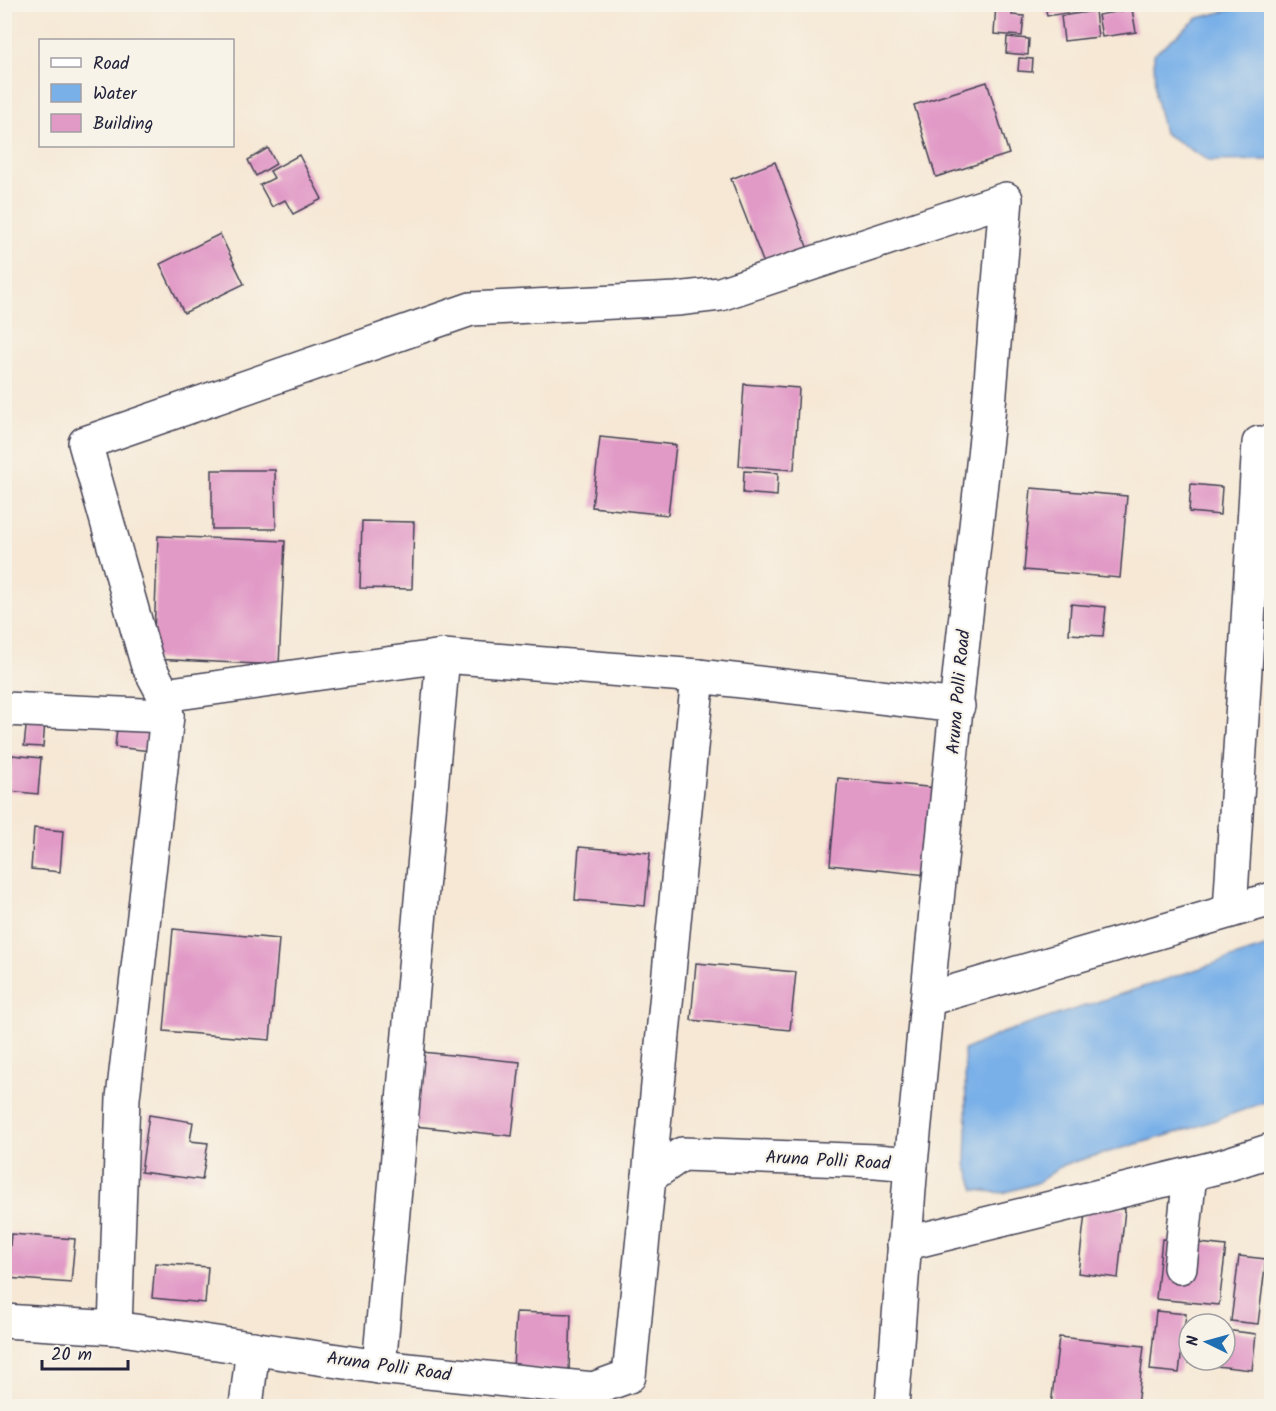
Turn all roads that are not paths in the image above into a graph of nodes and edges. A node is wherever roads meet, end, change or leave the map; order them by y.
1 (1272, 444) edge
2 (443, 656) junction
3 (698, 676) junction
4 (166, 706) junction
5 (957, 706) junction
6 (4, 709) edge
7 (1272, 899) edge
8 (1230, 911) junction
9 (928, 999) junction
10 (1272, 1150) edge
11 (911, 1164) junction
12 (1190, 1174) junction
13 (649, 1177) junction
14 (904, 1244) junction
15 (1180, 1267) dead end
16 (4, 1321) edge
17 (115, 1328) junction
18 (253, 1348) junction
19 (379, 1367) junction
20 (246, 1407) edge
21 (892, 1407) edge

1 - 8 street
2 - 3 street
2 - 4 street
2 - 19 street
3 - 5 street
3 - 13 street
4 - 5 street, Aruna Polli Road
4 - 6 street
4 - 17 street
5 - 9 street, Aruna Polli Road
7 - 8 street
8 - 9 street
9 - 11 street, Aruna Polli Road
10 - 12 street
11 - 13 street, Aruna Polli Road
11 - 14 street
12 - 14 street
12 - 15 street
13 - 19 street, Aruna Polli Road
14 - 21 street
16 - 17 street, Aruna Polli Road
17 - 18 street, Aruna Polli Road
18 - 19 street, Aruna Polli Road
18 - 20 street

